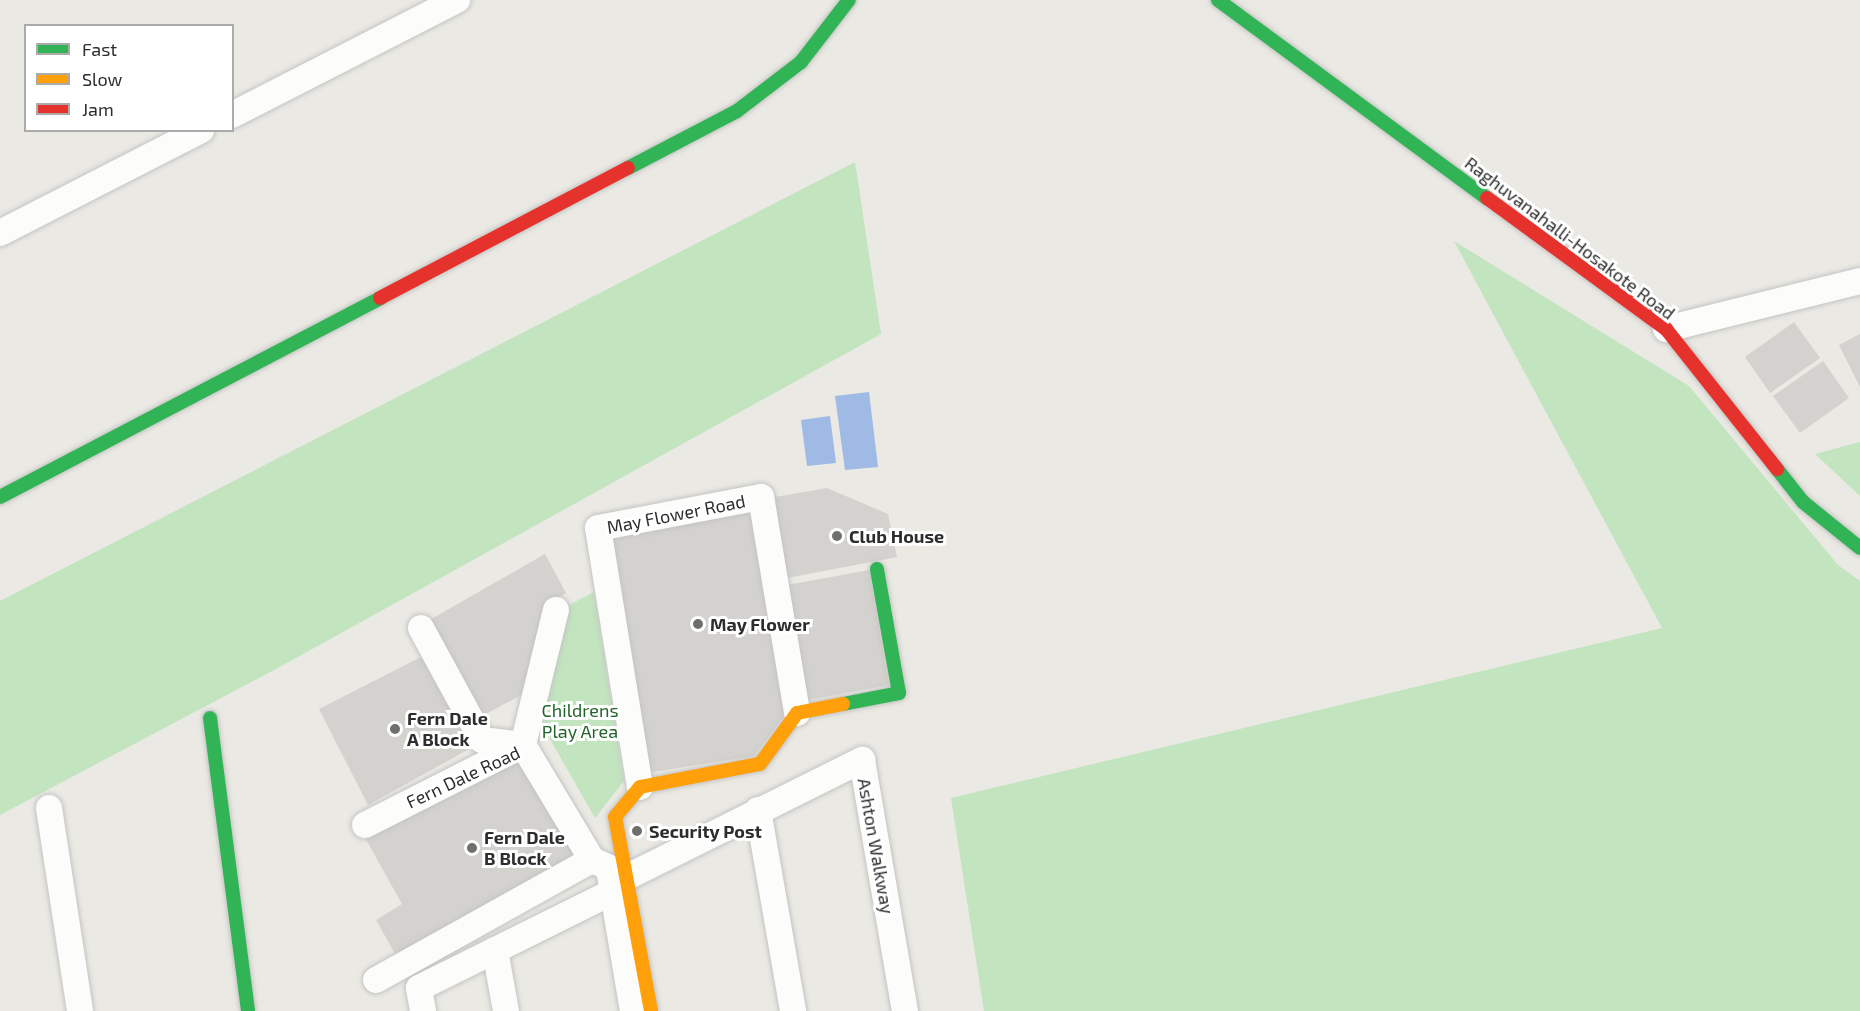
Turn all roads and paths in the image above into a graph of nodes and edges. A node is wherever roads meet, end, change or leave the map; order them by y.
1 (457, 0) edge
2 (849, 0) edge
3 (1218, 0) edge
4 (234, 114) edge
5 (197, 132) edge
6 (0, 233) edge
7 (1860, 281) edge
8 (1666, 329) junction
9 (0, 497) edge
10 (1860, 548) edge
11 (878, 569) dead end
12 (556, 610) dead end
13 (422, 628) dead end
14 (797, 713) junction
15 (210, 718) dead end
16 (524, 745) junction
17 (640, 788) junction
18 (49, 808) dead end
19 (758, 810) junction
20 (365, 825) dead end
21 (613, 872) junction
22 (495, 950) junction
23 (376, 980) dead end
24 (80, 1011) edge
25 (248, 1011) edge
26 (423, 1011) edge
27 (506, 1011) edge
28 (633, 1011) edge
29 (651, 1011) edge
30 (794, 1011) edge
31 (904, 1011) edge

1 - 4 street
2 - 9 street
3 - 8 street, Raghuvanahalli-Hosakote Road
5 - 6 street
7 - 8 street
8 - 10 street, Raghuvanahalli-Hosakote Road
11 - 14 street
12 - 16 street
13 - 16 street
14 - 17 street
14 - 17 street, May Flower Road
15 - 25 street
16 - 20 street, Fern Dale Road
16 - 21 street, Fern Dale Road
17 - 21 street
18 - 24 street
19 - 21 street, Ashton Walkway
19 - 30 street
19 - 31 street, Ashton Walkway
21 - 22 street
21 - 23 street
21 - 28 street
21 - 29 street
22 - 26 street
22 - 27 street

